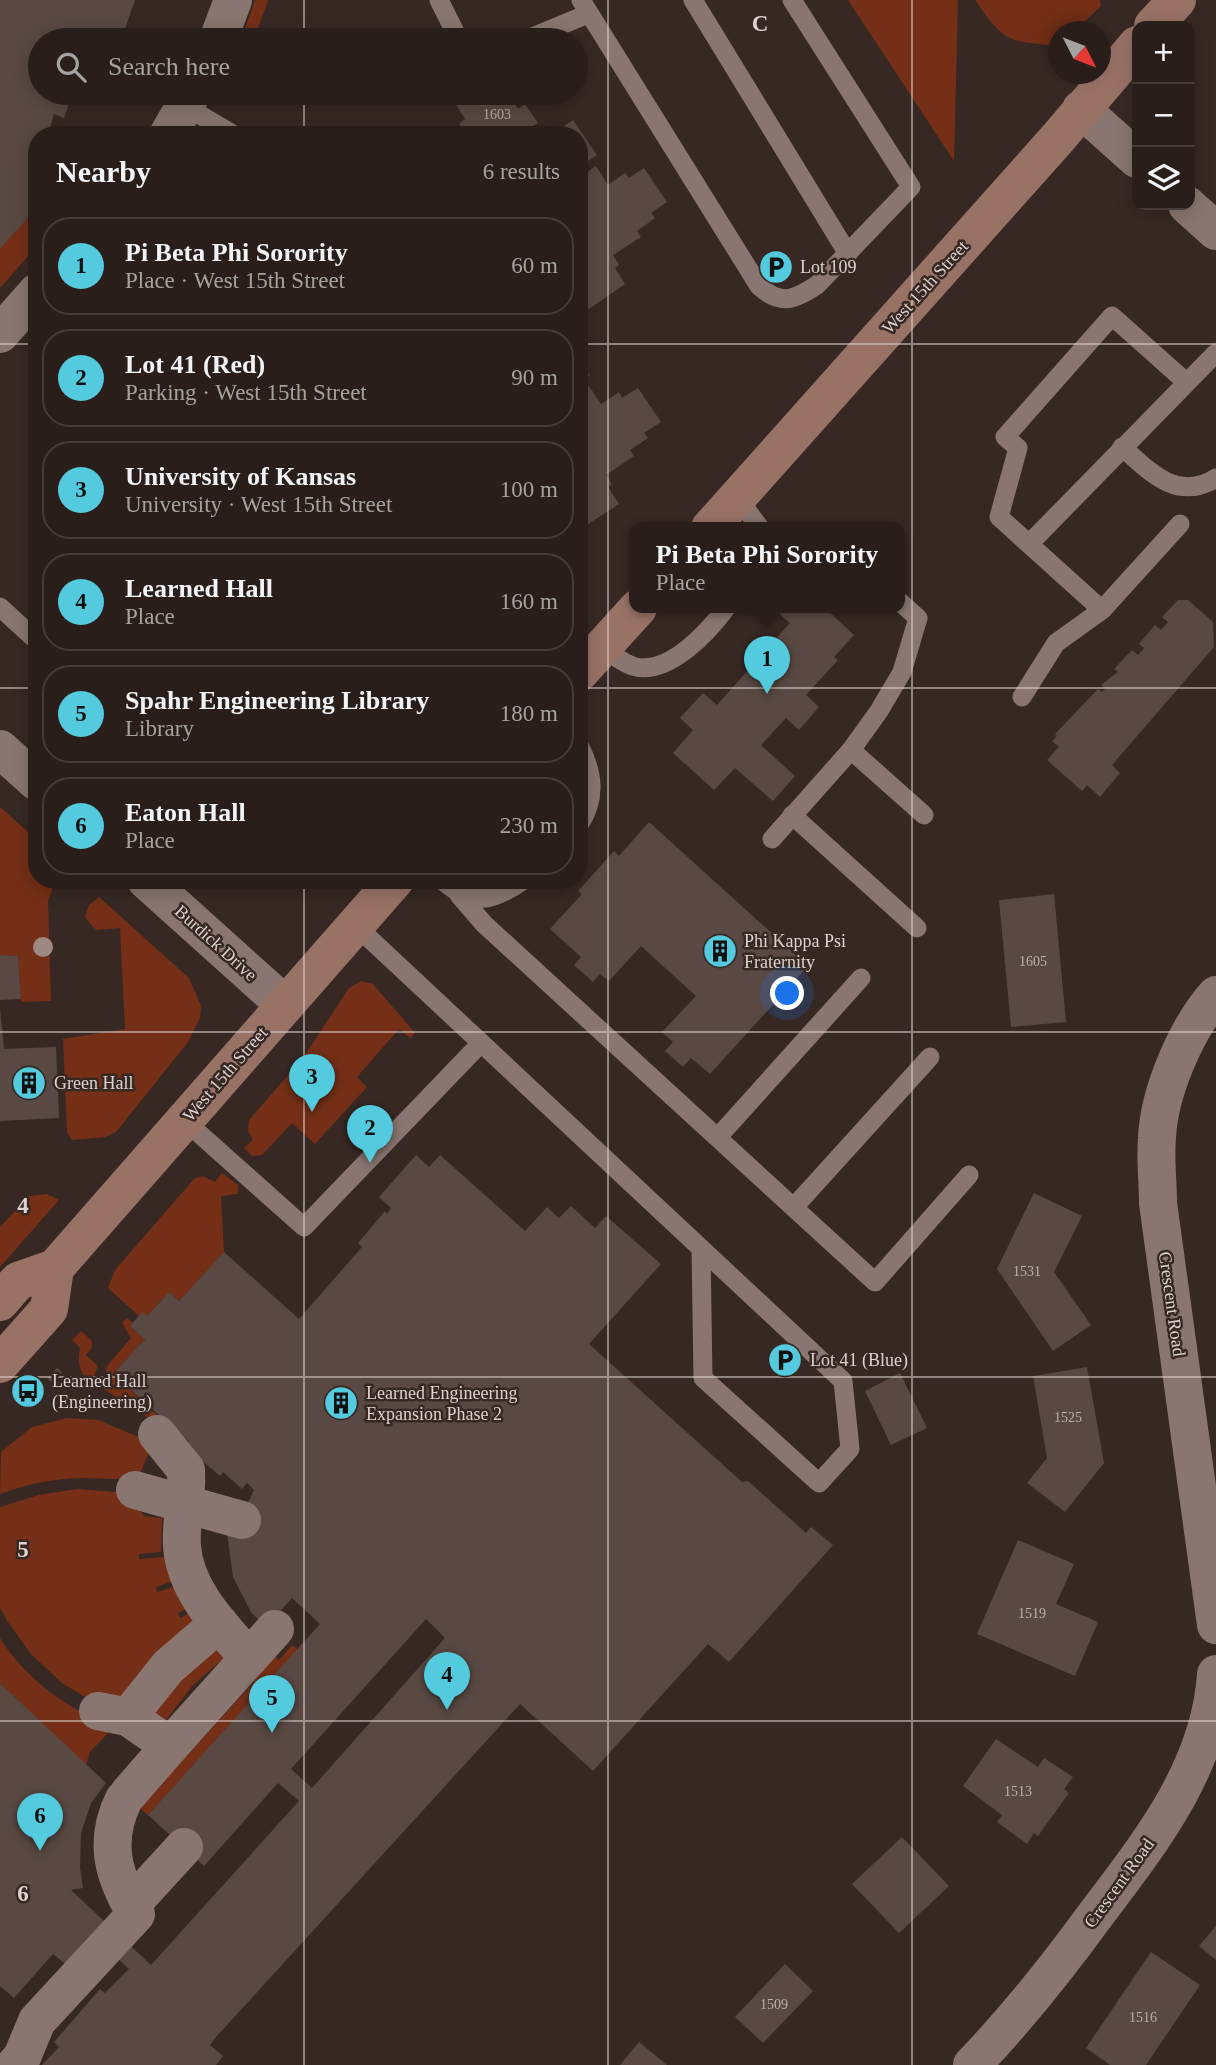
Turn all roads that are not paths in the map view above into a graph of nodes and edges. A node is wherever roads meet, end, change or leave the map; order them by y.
1 (233, 0) edge
2 (439, 0) edge
3 (693, 0) edge
4 (792, 0) edge
5 (1177, 0) edge
6 (584, 7) edge
7 (1158, 21) edge
8 (222, 28) edge
9 (453, 28) edge
10 (546, 28) edge
11 (1132, 51) edge
12 (1081, 109) junction
13 (182, 111) edge
14 (214, 126) edge
15 (1132, 155) edge
16 (1193, 210) edge
17 (1216, 231) edge
18 (848, 254) junction
19 (28, 302) edge
20 (0, 334) edge
21 (1215, 357) edge
22 (1185, 382) junction
23 (1122, 446) junction
24 (1216, 478) edge
25 (737, 497) junction
26 (715, 522) edge
27 (756, 522) edge
28 (1180, 524) dead end
29 (1029, 544) junction
30 (905, 606) edge
31 (0, 607) edge
32 (1102, 610) junction
33 (634, 613) edge
34 (721, 613) edge
35 (28, 632) edge
36 (591, 661) edge
37 (1022, 697) dead end
38 (0, 749) edge
39 (851, 750) junction
40 (588, 761) edge
41 (28, 774) edge
42 (588, 804) edge
43 (792, 815) junction
44 (924, 815) dead end
45 (772, 839) dead end
46 (156, 889) edge
47 (387, 889) edge
48 (452, 889) edge
49 (512, 889) edge
50 (459, 895) junction
51 (355, 925) junction
52 (918, 928) dead end
53 (861, 978) dead end
54 (1216, 995) edge
55 (285, 1005) junction
56 (481, 1044) junction
57 (930, 1057) dead end
58 (184, 1120) junction
59 (718, 1137) junction
60 (969, 1175) dead end
61 (794, 1207) junction
62 (701, 1249) junction
63 (55, 1268) junction
64 (0, 1302) edge
65 (0, 1364) edge
66 (157, 1434) dead end
67 (135, 1490) dead end
68 (186, 1494) junction
69 (244, 1513) dead end
70 (1215, 1602) edge
71 (219, 1623) junction
72 (275, 1629) dead end
73 (249, 1657) junction
74 (1216, 1674) edge
75 (170, 1746) junction
76 (184, 1847) dead end
77 (131, 1905) junction
78 (19, 2040) edge
79 (972, 2065) edge

1 - 8 street
2 - 9 lane
3 - 18 lane
4 - 18 lane
5 - 7 street
6 - 10 lane
6 - 18 lane
11 - 12 street, West 15th Street
12 - 15 street
12 - 25 street, West 15th Street
13 - 14 lane
16 - 17 street
19 - 20 street
21 - 22 lane
22 - 23 lane
22 - 29 lane
23 - 24 lane
23 - 29 lane
25 - 26 street, West 15th Street
25 - 27 lane
28 - 32 lane
29 - 32 lane
30 - 39 lane
31 - 35 lane
32 - 37 lane
33 - 36 street
34 - 36 lane
38 - 41 street
39 - 43 lane
39 - 44 lane
40 - 42 lane
43 - 45 lane
43 - 52 lane
46 - 55 street, Burdick Drive
47 - 51 street, West 15th Street
48 - 50 lane
49 - 50 lane
50 - 59 lane
51 - 55 street, West 15th Street
51 - 56 lane
53 - 59 lane
54 - 70 street, Crescent Road
55 - 58 street, West 15th Street
56 - 58 lane
56 - 62 lane
57 - 61 lane
58 - 63 street, West 15th Street
59 - 61 lane
60 - 61 lane
62 - 62 lane
63 - 64 street, West 15th Street
63 - 65 street
66 - 68 street
67 - 68 street
68 - 69 street
68 - 71 street
71 - 73 street
71 - 75 street
72 - 73 street
73 - 75 street
74 - 79 street, Crescent Road
75 - 77 street
76 - 77 street
77 - 78 street

